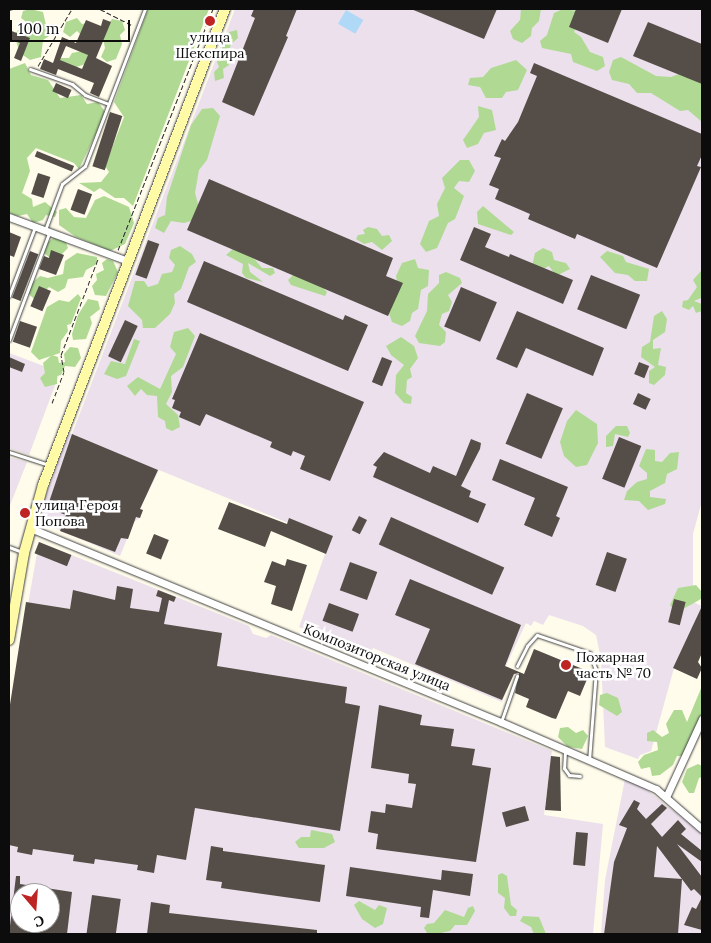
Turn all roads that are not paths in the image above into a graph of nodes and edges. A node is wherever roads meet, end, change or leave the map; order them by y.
1 (145, 9) edge
2 (225, 9) edge
3 (32, 70) road end
4 (108, 104) junction
5 (9, 217) edge
6 (35, 227) junction
7 (47, 231) junction
8 (128, 261) junction
9 (9, 296) edge
10 (9, 340) edge
11 (9, 452) edge
12 (50, 465) junction
13 (30, 528) junction
14 (9, 547) edge
15 (24, 554) junction
16 (9, 640) edge
17 (517, 666) dead end
18 (517, 676) dead end
19 (702, 719) edge
20 (501, 722) junction
21 (565, 750) junction
22 (590, 761) junction
23 (580, 776) dead end
24 (667, 795) junction
25 (702, 829) edge

1 - 4 lane
2 - 8 street
3 - 4 lane
4 - 7 lane
5 - 6 street
6 - 7 street
6 - 9 lane
7 - 8 street
7 - 10 lane
8 - 12 street
11 - 12 lane
12 - 13 street
13 - 15 street
13 - 20 street, Композиторская улица
14 - 15 lane
15 - 16 street
17 - 22 lane
18 - 20 lane
19 - 24 street
20 - 21 street, Композиторская улица
21 - 22 street, Композиторская улица
21 - 23 lane
22 - 24 street, Композиторская улица
24 - 25 street, Композиторская улица

